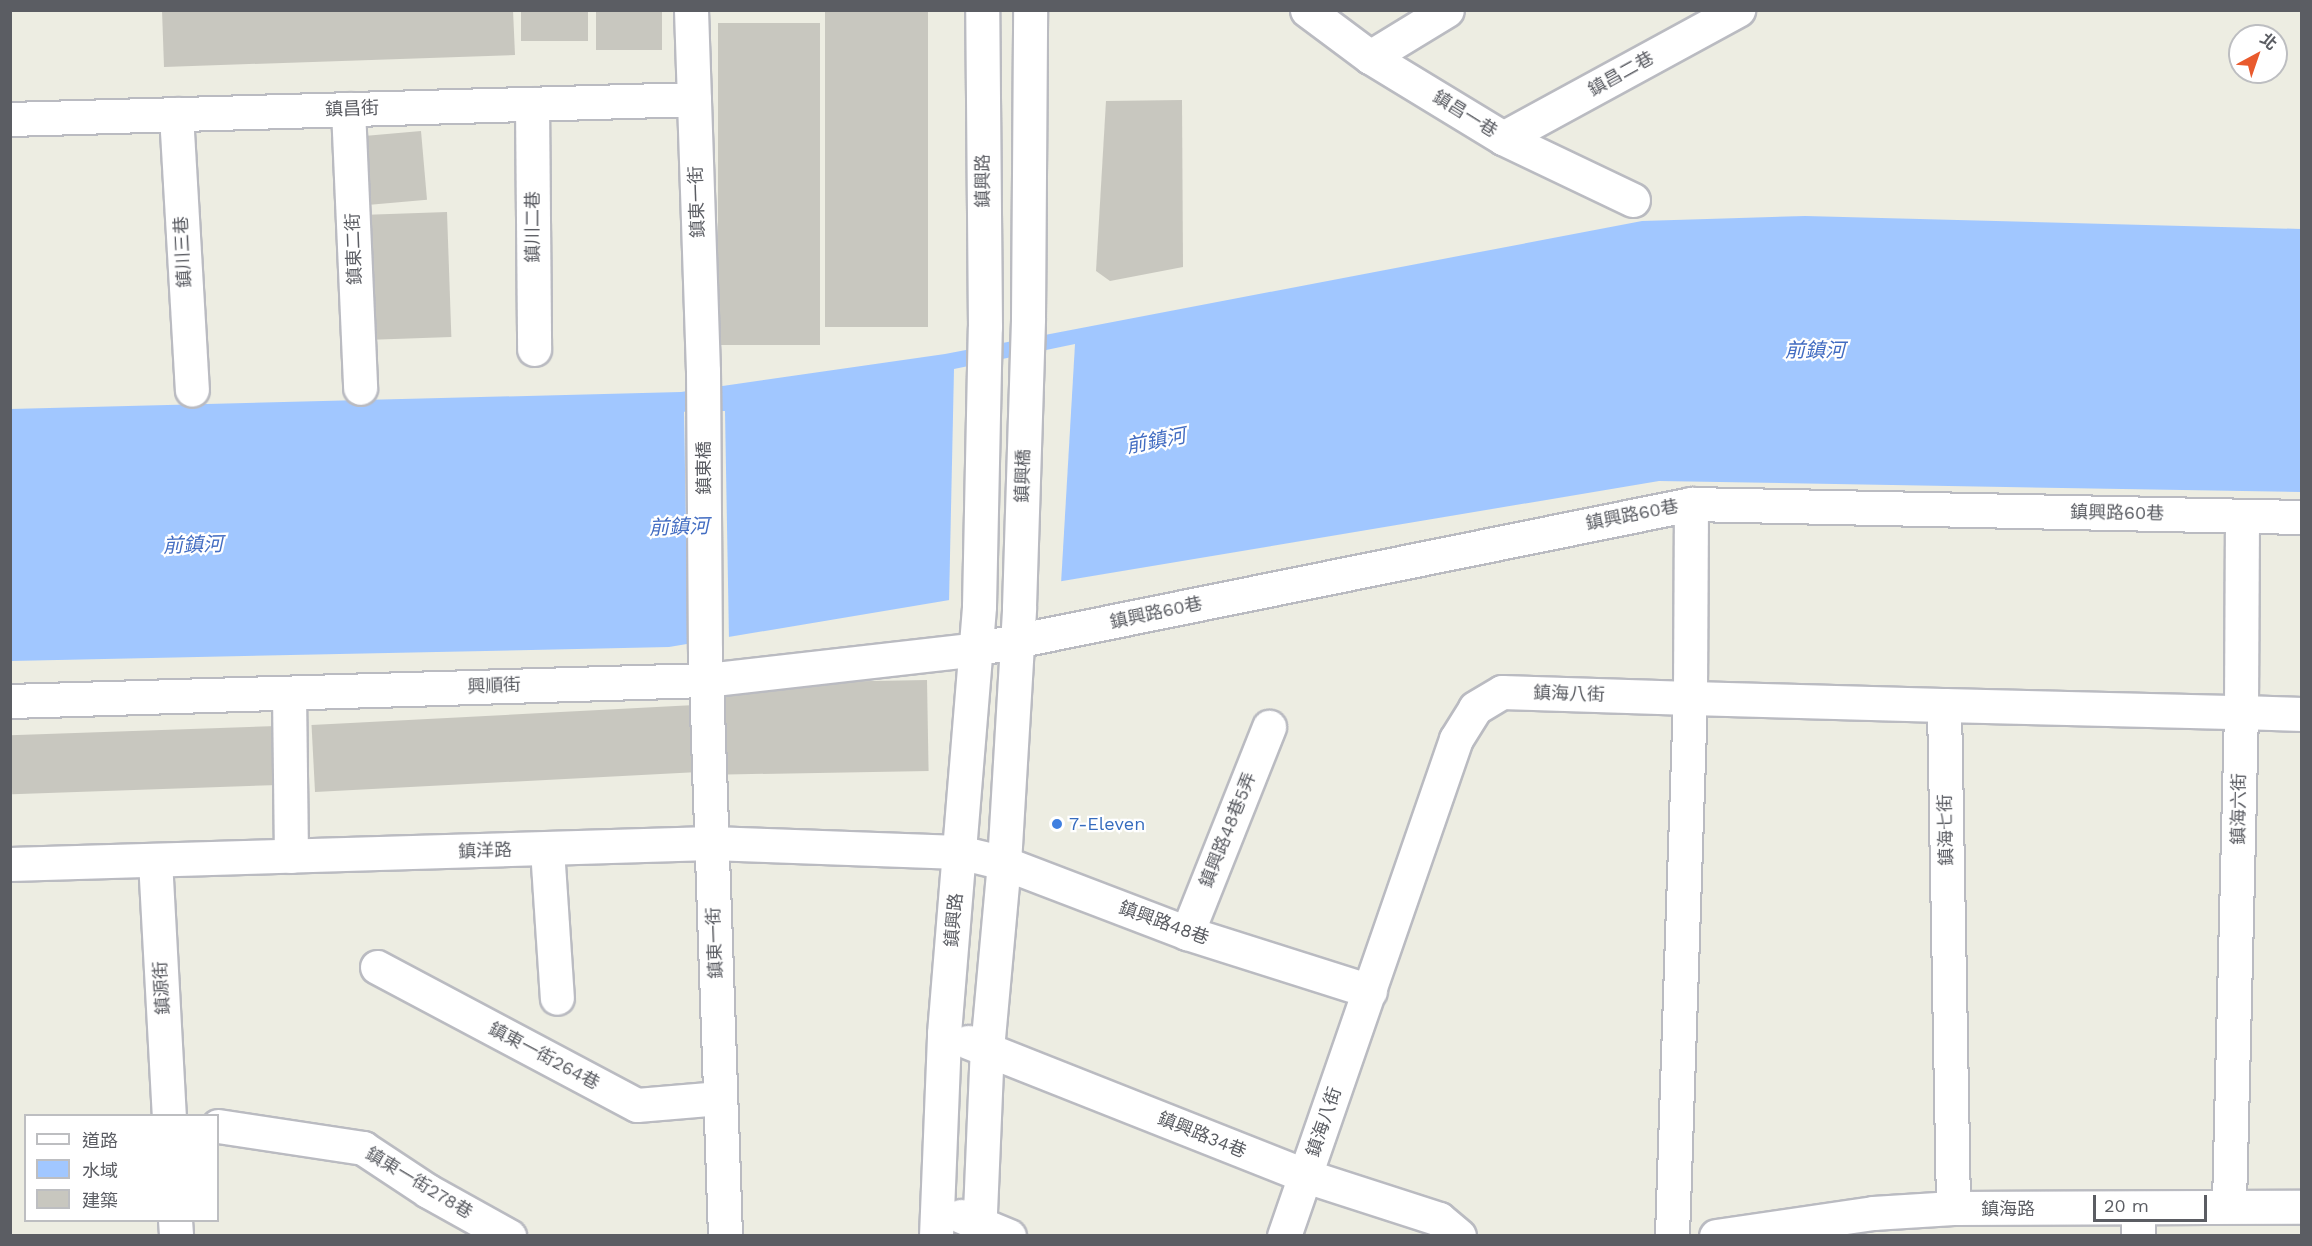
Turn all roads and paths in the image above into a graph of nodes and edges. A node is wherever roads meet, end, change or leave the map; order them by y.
1 (691, 10) edge
2 (982, 10) edge
3 (1030, 10) edge
4 (1307, 10) edge
5 (1447, 10) edge
6 (1738, 10) edge
7 (1370, 57) junction
8 (694, 99) junction
9 (532, 104) junction
10 (348, 109) junction
11 (176, 114) junction
12 (10, 118) edge
13 (1503, 138) junction
14 (1633, 200) dead end
15 (534, 350) dead end
16 (360, 388) dead end
17 (192, 390) dead end
18 (703, 393) joint
19 (1691, 504) junction
20 (2242, 516) junction
21 (2301, 517) edge
22 (1016, 642) junction
23 (976, 649) junction
24 (705, 666) junction
25 (290, 693) junction
26 (1690, 698) junction
27 (10, 701) edge
28 (1944, 705) junction
29 (2241, 712) junction
30 (2301, 714) edge
31 (1269, 727) dead end
32 (711, 843) junction
33 (547, 849) junction
34 (959, 852) junction
35 (291, 856) junction
36 (155, 861) junction
37 (1004, 863) junction
38 (10, 864) edge
39 (1187, 933) junction
40 (377, 967) dead end
41 (1370, 991) junction
42 (557, 998) dead end
43 (944, 1032) junction
44 (987, 1049) junction
45 (720, 1098) junction
46 (169, 1114) edge
47 (219, 1126) edge
48 (1306, 1176) junction
49 (2229, 1204) junction
50 (2301, 1207) edge
51 (1953, 1208) junction
52 (936, 1221) edge
53 (2138, 1222) edge
54 (2005, 1223) edge
55 (1832, 1227) edge
56 (979, 1230) edge
57 (509, 1236) edge
58 (725, 1236) edge
59 (1009, 1236) edge
60 (1284, 1236) edge
61 (1459, 1236) edge
62 (1672, 1236) edge
63 (1716, 1236) edge

1 - 8 street, 鎮東一街
2 - 23 street, 鎮興路
3 - 22 street, 鎮興橋
4 - 7 street, 鎮昌一巷
5 - 7 street
6 - 13 street, 鎮昌二巷
7 - 13 street, 鎮昌一巷
8 - 9 street, 鎮昌街
8 - 18 street, 鎮東一街
9 - 10 street, 鎮昌街
9 - 15 street, 鎮川二巷
10 - 11 street, 鎮昌街
10 - 16 street, 鎮東二街
11 - 12 street, 鎮昌街
11 - 17 street, 鎮川三巷
13 - 14 street, 鎮昌一巷
18 - 24 street, 鎮東橋
19 - 20 street, 鎮興路60巷
19 - 22 street, 鎮興路60巷
19 - 26 street
20 - 21 street, 鎮興路60巷
20 - 29 street, 鎮海六街
22 - 23 street, 鎮興路60巷
22 - 37 street
23 - 24 street, 興順街
23 - 34 street, 鎮興路
24 - 25 street, 興順街
24 - 32 street, 鎮東一街
25 - 27 street, 興順街
25 - 35 street
26 - 28 street
26 - 41 street, 鎮海八街
26 - 62 street
28 - 29 street
28 - 51 street, 鎮海七街
29 - 30 street
29 - 49 street, 鎮海六街
31 - 39 street, 鎮興路48巷5弄
32 - 33 street, 鎮洋路
32 - 34 street, 鎮洋路
32 - 45 street, 鎮東一街
33 - 35 street, 鎮洋路
33 - 42 street
34 - 37 street, 鎮興路48巷
34 - 43 street, 鎮興路
35 - 36 street, 鎮洋路
36 - 38 street, 鎮洋路
36 - 46 street, 鎮源街
37 - 39 street, 鎮興路48巷
37 - 44 street
39 - 41 street, 鎮興路48巷
40 - 45 street, 鎮東一街264巷
41 - 48 street, 鎮海八街
43 - 44 street, 鎮興路34巷
43 - 52 street, 鎮興路
44 - 48 street, 鎮興路34巷
44 - 56 street
45 - 58 street, 鎮東一街
47 - 57 street, 鎮東一街278巷
48 - 60 street, 鎮海八街
48 - 61 street, 鎮興路34巷
49 - 50 street, 鎮海路
49 - 53 street, 鎮海路
51 - 54 street, 鎮海路
51 - 55 street, 鎮海路
52 - 56 street
53 - 54 street, 鎮海路
55 - 63 street, 鎮海路
56 - 59 street

